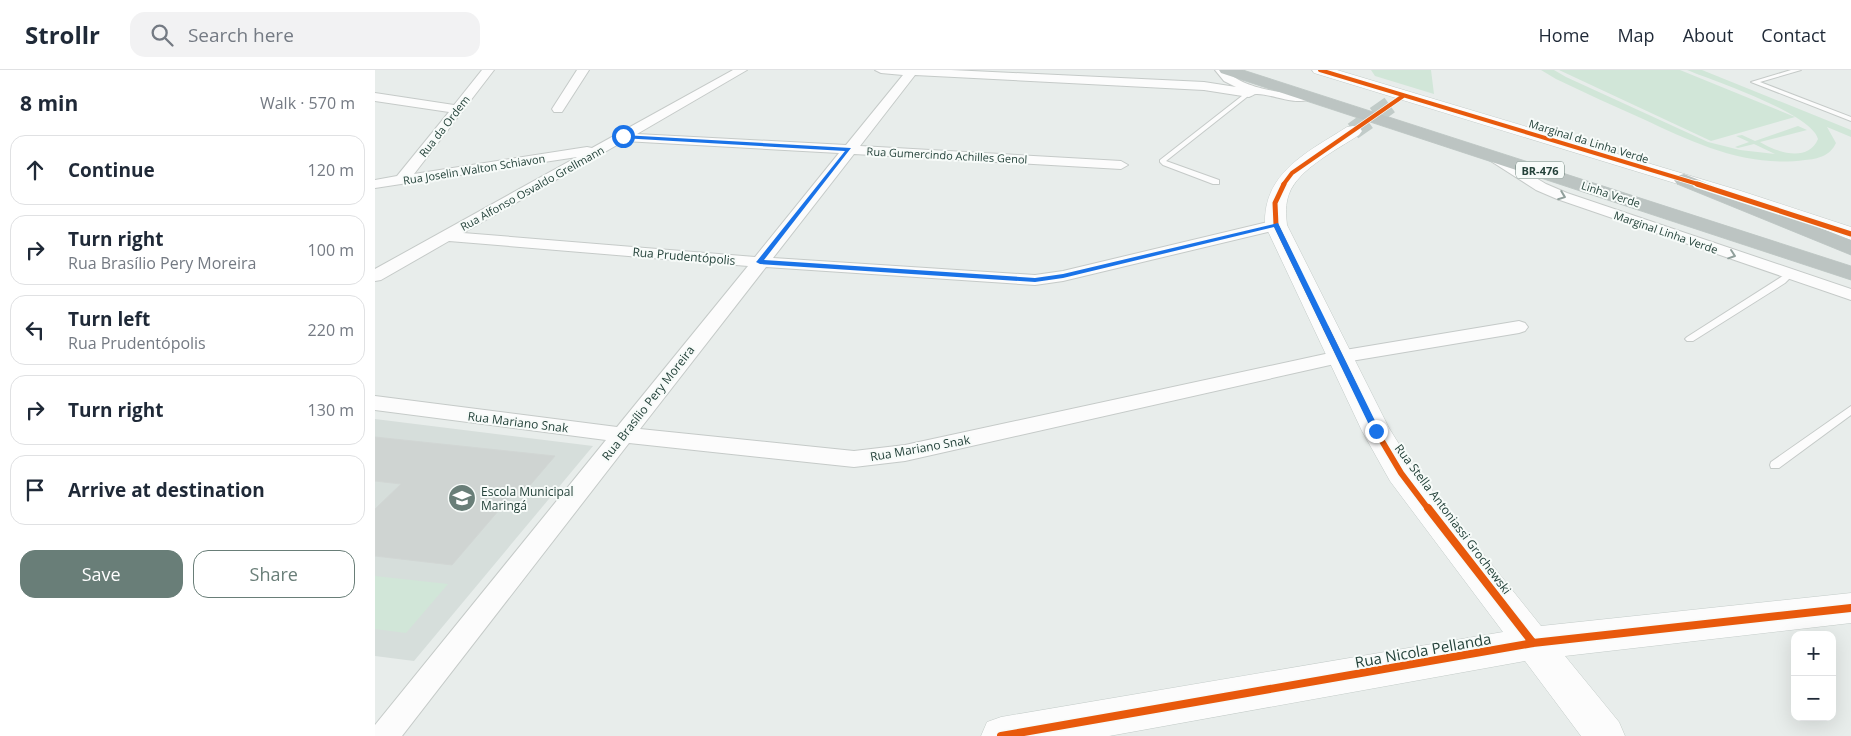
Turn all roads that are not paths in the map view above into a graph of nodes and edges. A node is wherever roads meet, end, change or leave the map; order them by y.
1 (488, 70) edge
2 (583, 70) edge
3 (741, 70) edge
4 (881, 70) edge
5 (1221, 70) edge
6 (1227, 70) edge
7 (1320, 70) edge
8 (1798, 70) edge
9 (912, 71) edge
10 (1168, 73) dead end
11 (1252, 84) edge
12 (1204, 86) junction
13 (1308, 96) junction
14 (375, 97) edge
15 (457, 109) junction
16 (558, 109) dead end
17 (1851, 119) edge
18 (1353, 131) tunnel mouth
19 (623, 136) junction
20 (602, 148) junction
21 (849, 150) junction
22 (1489, 154) junction
23 (1121, 165) dead end
24 (1684, 180) junction
25 (401, 181) junction
26 (1216, 182) dead end
27 (375, 184) edge
28 (1276, 224) junction
29 (1851, 234) edge
30 (446, 236) junction
31 (1851, 248) edge
32 (1851, 259) edge
33 (760, 262) junction
34 (1851, 273) edge
35 (1789, 274) junction
36 (375, 276) edge
37 (1851, 295) edge
38 (1519, 327) dead end
39 (1690, 340) dead end
40 (1339, 357) junction
41 (375, 403) edge
42 (1851, 410) edge
43 (623, 435) junction
44 (1775, 464) dead end
45 (1851, 608) edge
46 (1533, 643) junction
47 (384, 736) edge
48 (1001, 736) edge
49 (1605, 736) edge

1 - 15 street, Rua da Ordem
2 - 16 street
3 - 19 street, Rua Alfonso Osvaldo Grellmann
4 - 9 street
5 - 11 street
6 - 13 highway, Linha Verde / BR-476
7 - 24 main road, Marginal da Linha Verde
8 - 17 lane
9 - 12 street
9 - 21 street, Rua Brasílio Pery Moreira
10 - 12 street
11 - 12 street
11 - 13 street
11 - 26 lane
11 - 32 highway, Linha Verde / BR-476
13 - 22 highway, Linha Verde / BR-476
14 - 15 street
15 - 25 street, Rua da Ordem
18 - 28 main road, Rua Stella Antoniassi Grochewski
19 - 20 street, Rua Alfonso Osvaldo Grellmann
19 - 21 street, Rua Gumercindo Achilles Genol
20 - 25 street, Rua Joselin Walton Schiavon
20 - 30 street, Rua Alfonso Osvaldo Grellmann
21 - 23 street, Rua Gumercindo Achilles Genol
21 - 33 street, Rua Brasílio Pery Moreira
22 - 34 highway, Linha Verde / BR-476
22 -> 35 street, Marginal Linha Verde
24 - 29 main road, Marginal da Linha Verde
24 - 31 highway
25 - 27 street, Rua Joselin Walton Schiavon
28 - 33 street, Rua Prudentópolis
28 - 40 main road, Rua Stella Antoniassi Grochewski
30 - 33 street, Rua Prudentópolis
30 - 36 street, Rua Alfonso Osvaldo Grellmann
33 - 43 street, Rua Brasílio Pery Moreira
35 - 37 street, Marginal Linha Verde
35 - 39 lane
38 - 40 street, Rua Mariano Snak
40 - 43 street, Rua Mariano Snak
40 - 46 main road, Rua Stella Antoniassi Grochewski
41 - 43 street, Rua Mariano Snak
42 - 44 lane
43 - 47 street, Rua Brasílio Pery Moreira
45 - 46 main road, Rua Nicola Pellanda
46 - 48 main road, Rua Nicola Pellanda
46 - 49 main road, Rua Stella Antoniassi Grochewski

